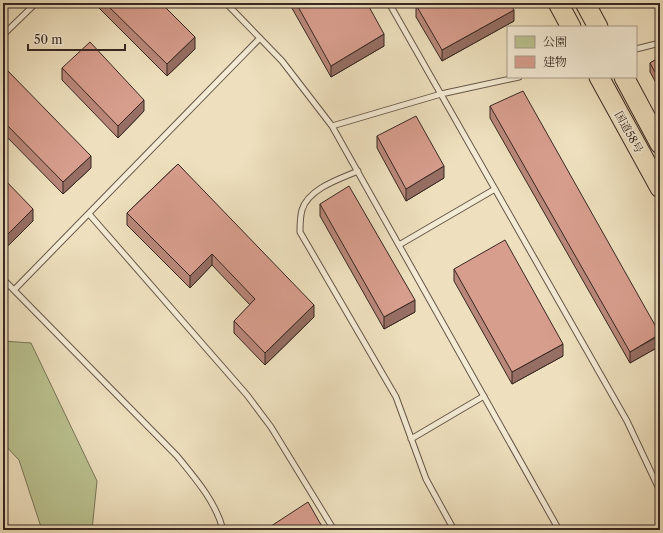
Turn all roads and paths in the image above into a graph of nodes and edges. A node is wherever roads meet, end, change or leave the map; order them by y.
1 (36, 3) edge
2 (226, 3) edge
3 (389, 3) edge
4 (558, 3) edge
5 (585, 3) edge
6 (570, 26) edge
7 (597, 26) edge
8 (3, 35) edge
9 (260, 38) junction
10 (660, 43) edge
11 (637, 50) edge
12 (514, 78) edge
13 (600, 78) edge
14 (625, 78) edge
15 (440, 94) junction
16 (332, 126) junction
17 (660, 144) edge
18 (358, 171) junction
19 (660, 188) edge
20 (495, 189) junction
21 (89, 214) junction
22 (399, 245) junction
23 (3, 279) edge
24 (14, 290) junction
25 (484, 396) junction
26 (411, 439) junction
27 (660, 491) edge
28 (223, 530) edge
29 (334, 530) edge
30 (454, 530) edge
31 (559, 530) edge

1 - 8 lane
2 - 9 lane
3 - 15 lane
4 - 6 highway
5 - 7 highway
9 - 16 lane
9 - 21 lane
10 - 11 lane
12 - 15 lane
13 - 19 highway, 国道58号
14 - 17 highway, 国道58号
15 - 16 lane
15 - 20 lane
16 - 18 lane
18 - 22 lane
18 - 26 lane
20 - 22 lane
20 - 27 lane
21 - 24 lane
21 - 29 lane
22 - 25 lane
23 - 24 lane
24 - 28 lane
25 - 26 lane
25 - 31 lane
26 - 30 lane

